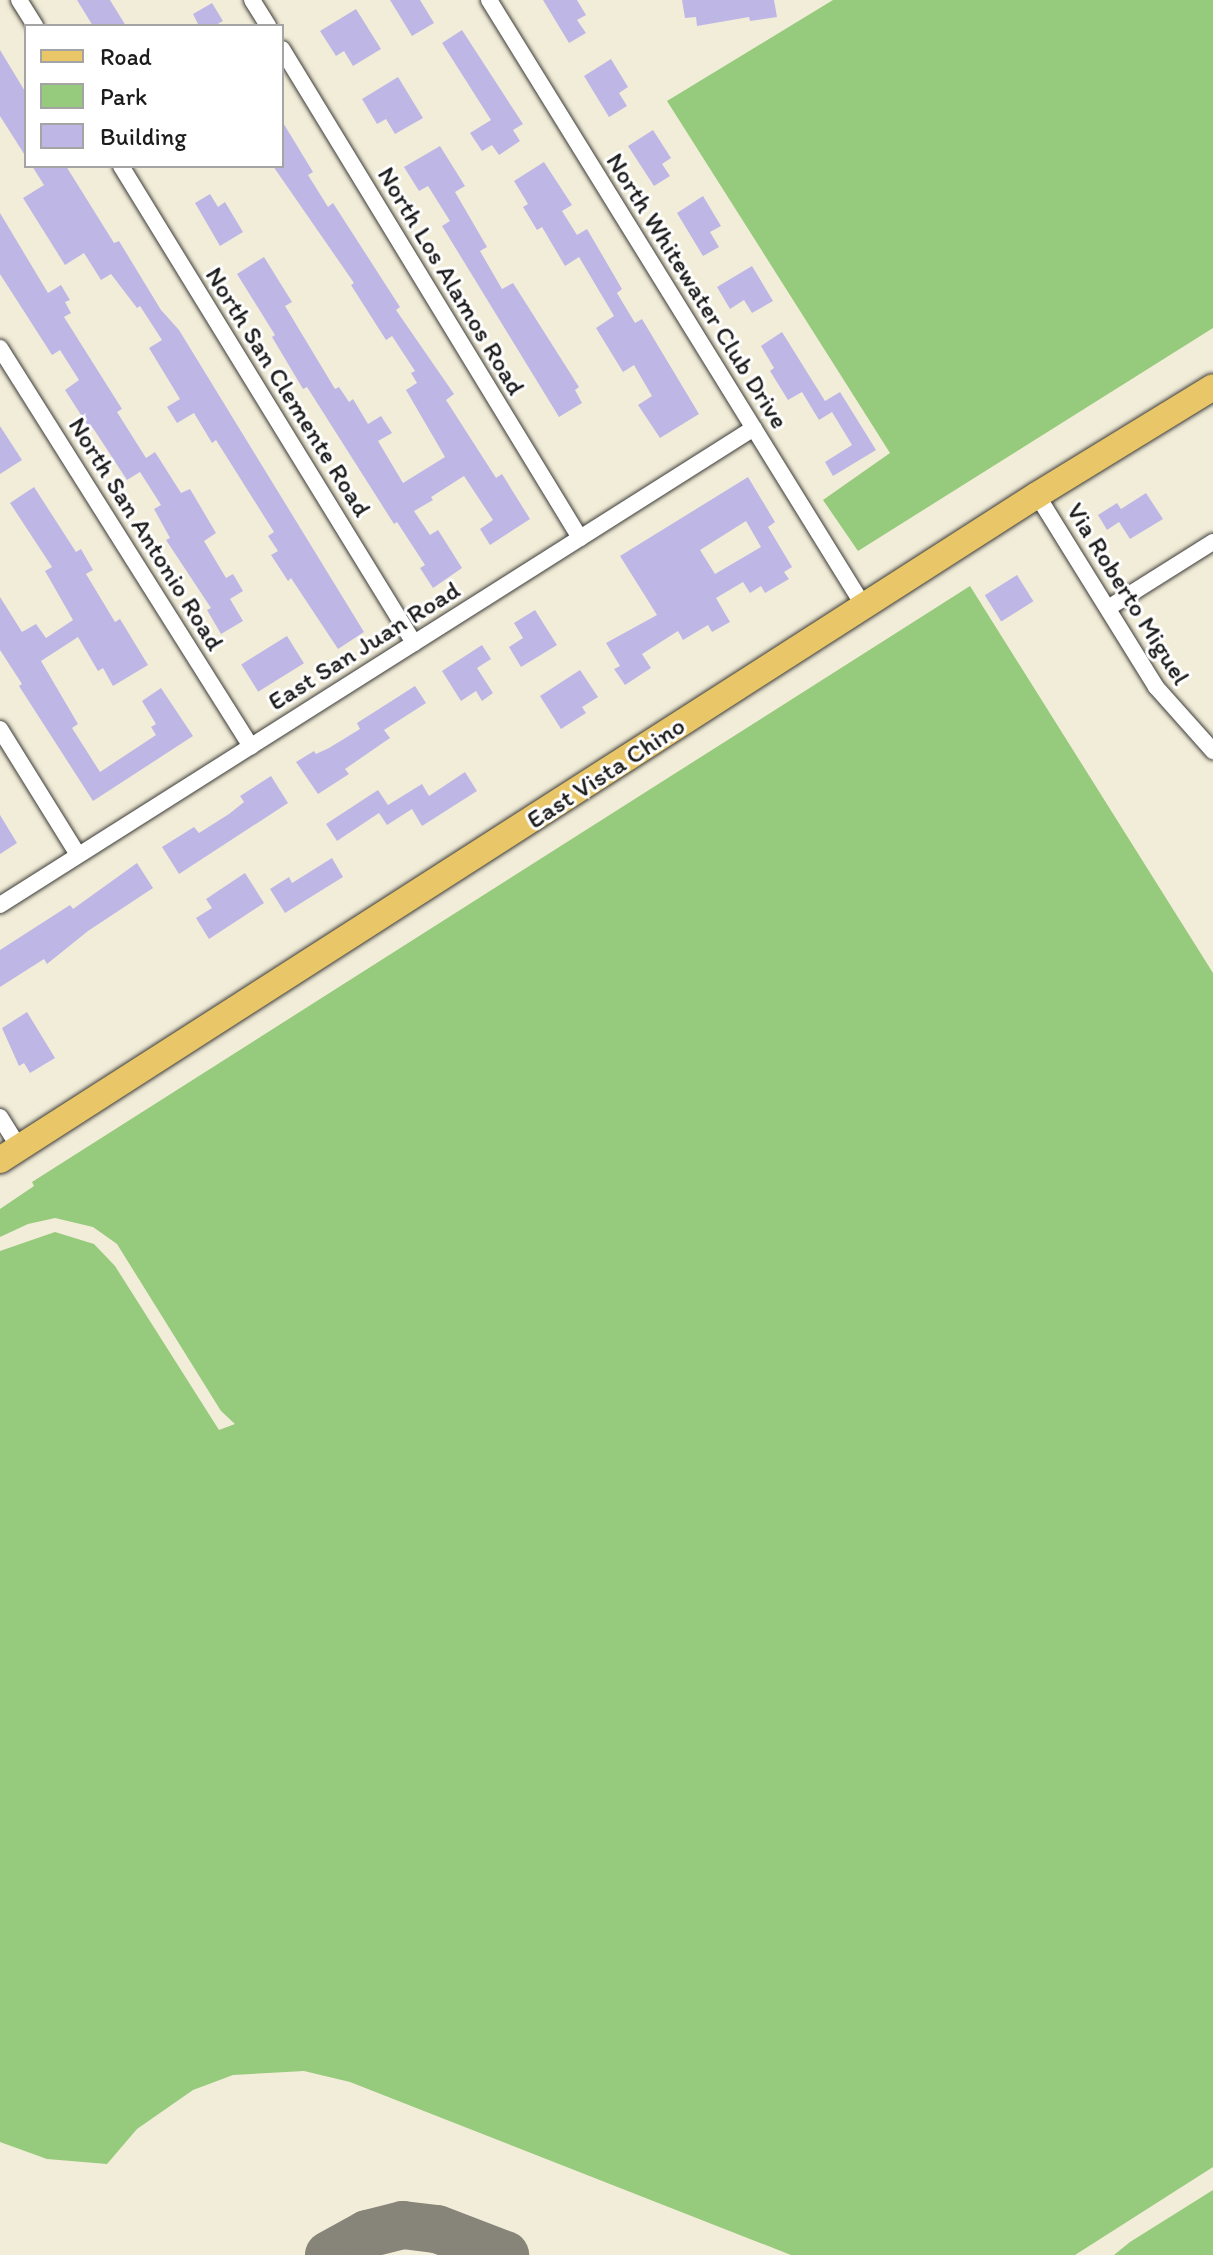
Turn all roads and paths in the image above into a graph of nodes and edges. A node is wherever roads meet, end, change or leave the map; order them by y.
1 (19, 0) edge
2 (252, 0) edge
3 (489, 0) edge
4 (34, 24) edge
5 (267, 24) edge
6 (284, 52) edge
7 (122, 168) edge
8 (0, 348) edge
9 (1213, 387) edge
10 (754, 428) junction
11 (1037, 495) junction
12 (580, 538) junction
13 (1213, 542) edge
14 (865, 608) junction
15 (1108, 608) junction
16 (414, 643) junction
17 (0, 729) edge
18 (251, 746) junction
19 (1213, 751) edge
20 (78, 855) junction
21 (0, 905) edge
22 (0, 1117) edge
23 (10, 1154) edge

1 - 4 street
2 - 5 street
3 - 10 street, North Whitewater Club Drive
6 - 12 street, North Los Alamos Road
7 - 16 street, North San Clemente Road
8 - 18 street, North San Antonio Road
9 - 11 main road, East Vista Chino
10 - 12 street, East San Juan Road
10 - 14 street, North Whitewater Club Drive
11 - 14 main road, East Vista Chino
11 - 15 street, Via Roberto Miguel
12 - 16 street, East San Juan Road
13 - 15 street
14 - 23 main road, East Vista Chino
15 - 19 street, Via Roberto Miguel
16 - 18 street, East San Juan Road
17 - 20 street
18 - 20 street, East San Juan Road
20 - 21 street, East San Juan Road
22 - 23 street

